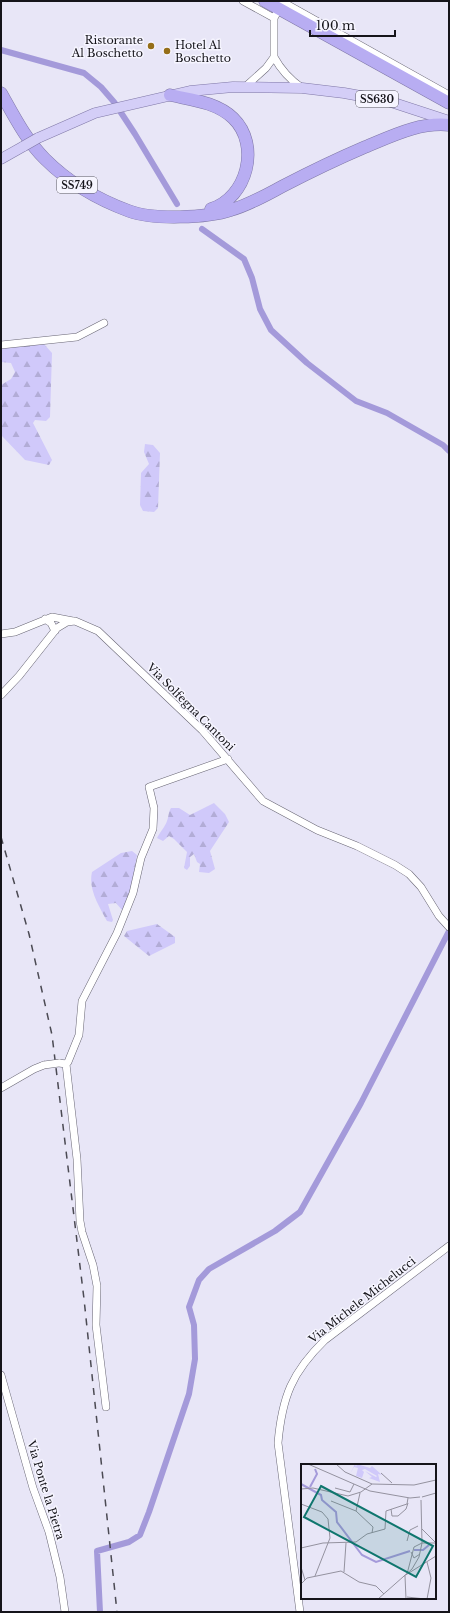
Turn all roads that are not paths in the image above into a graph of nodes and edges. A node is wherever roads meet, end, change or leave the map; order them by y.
1 (243, 1) edge
2 (265, 1) edge
3 (278, 9) edge
4 (274, 56) junction
5 (245, 87) junction
6 (302, 88) junction
7 (1, 93) edge
8 (170, 95) junction
9 (449, 95) edge
10 (449, 103) edge
11 (449, 120) edge
12 (449, 125) edge
13 (1, 159) edge
14 (191, 216) junction
15 (104, 323) dead end
16 (1, 345) edge
17 (45, 619) junction
18 (75, 622) junction
19 (55, 631) junction
20 (1, 634) edge
21 (1, 696) edge
22 (228, 759) junction
23 (449, 927) edge
24 (62, 1064) junction
25 (1, 1088) edge
26 (449, 1246) edge
27 (1, 1375) edge
28 (106, 1407) dead end
29 (64, 1612) edge
30 (300, 1612) edge

1 - 3 street
2 - 3 highway
3 - 4 street
3 - 9 street
3 - 10 highway
4 - 5 street
4 - 6 street
5 - 6 main road, SS630
5 - 8 main road, SS630
6 - 11 main road, SS630
7 - 14 highway, SS749
8 - 13 main road, SS630, bridge
8 - 14 highway
12 - 14 highway
15 - 16 street
17 - 18 street, Via Solfegna Cantoni
17 - 19 street
17 - 20 street
18 - 19 street
18 - 22 street, Via Solfegna Cantoni
19 - 21 street
22 - 23 street, Via Solfegna Cantoni
22 - 24 street
24 - 25 street, bridge
24 - 28 street
26 - 30 street, Via Michele Michelucci
27 - 29 street, Via Ponte la Pietra

